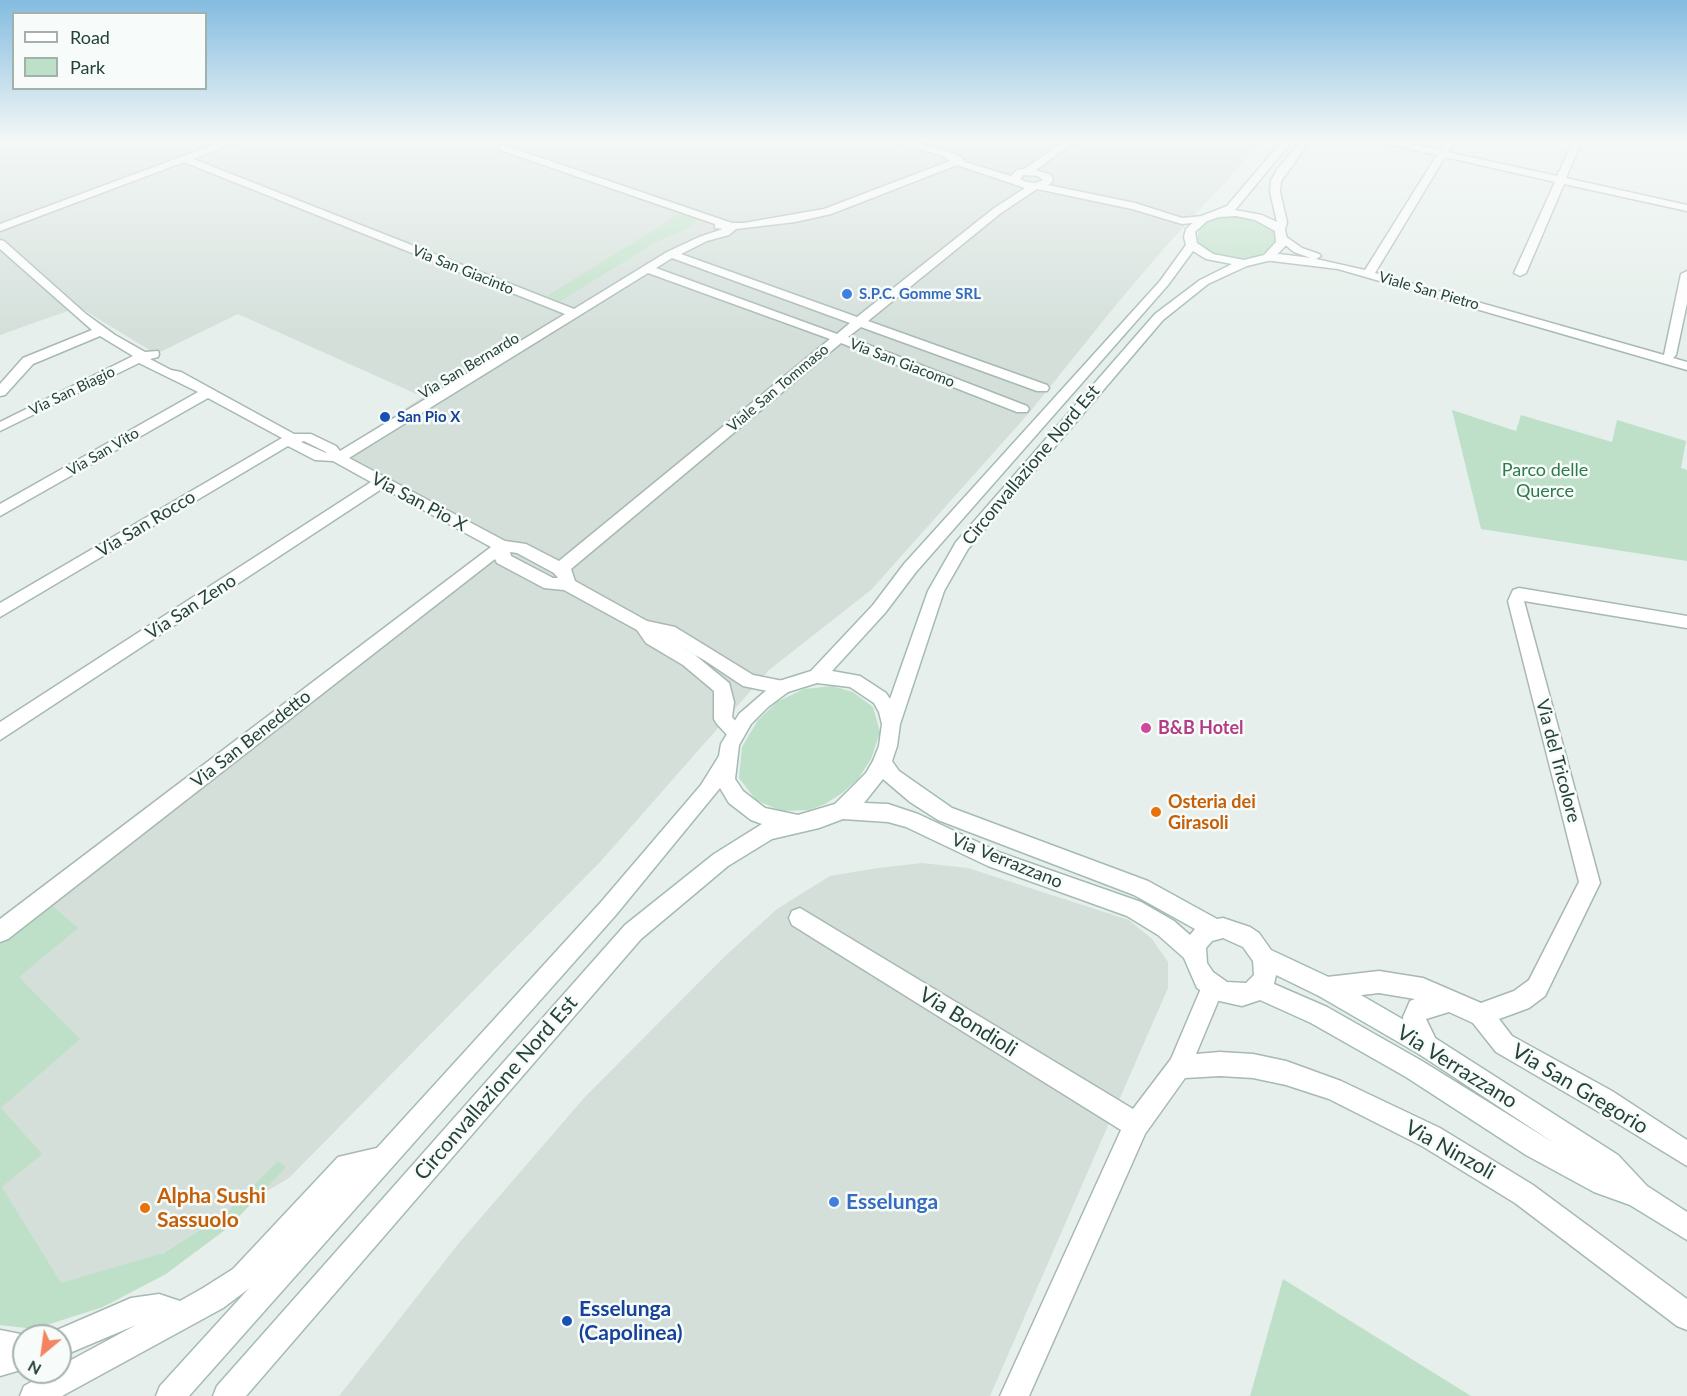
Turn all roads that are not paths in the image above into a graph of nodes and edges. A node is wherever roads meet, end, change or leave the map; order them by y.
1 (61, 205) edge
2 (300, 205) edge
3 (671, 205) edge
4 (846, 205) edge
5 (999, 205) edge
6 (1009, 205) edge
7 (1122, 205) edge
8 (1233, 205) edge
9 (1278, 205) edge
10 (1410, 205) edge
11 (1549, 205) edge
12 (1129, 207) junction
13 (998, 211) junction
14 (1218, 214) junction
15 (1203, 219) junction
16 (732, 226) junction
17 (0, 228) edge
18 (1281, 234) junction
19 (1190, 241) junction
20 (0, 243) edge
21 (670, 254) junction
22 (1268, 258) junction
23 (1244, 262) junction
24 (1339, 266) junction
25 (647, 269) junction
26 (1520, 273) dead end
27 (1368, 274) junction
28 (1687, 274) edge
29 (562, 309) junction
30 (575, 314) junction
31 (1520, 316) junction
32 (859, 322) junction
33 (101, 331) junction
34 (838, 338) junction
35 (143, 356) junction
36 (1681, 361) edge
37 (1042, 388) dead end
38 (0, 392) edge
39 (206, 393) junction
40 (1022, 409) dead end
41 (0, 427) edge
42 (292, 438) junction
43 (336, 457) junction
44 (382, 482) junction
45 (0, 512) edge
46 (502, 546) junction
47 (563, 576) junction
48 (0, 611) edge
49 (1687, 622) edge
50 (643, 626) junction
51 (817, 676) junction
52 (782, 687) junction
53 (891, 724) junction
54 (0, 732) edge
55 (736, 732) junction
56 (726, 761) junction
57 (882, 762) junction
58 (842, 810) junction
59 (798, 824) junction
60 (800, 918) dead end
61 (1214, 929) junction
62 (0, 932) edge
63 (1194, 953) junction
64 (1263, 957) junction
65 (1213, 987) junction
66 (1258, 988) junction
67 (1327, 988) junction
68 (1448, 1001) junction
69 (1481, 1015) junction
70 (1427, 1046) junction
71 (1179, 1067) junction
72 (1137, 1125) junction
73 (1687, 1154) edge
74 (381, 1160) junction
75 (1638, 1195) junction
76 (1687, 1227) edge
77 (179, 1314) junction
78 (1687, 1316) edge
79 (72, 1338) edge
80 (34, 1396) edge
81 (170, 1396) edge
82 (227, 1396) edge
83 (1014, 1396) edge

1 - 17 street
2 - 29 street, Via San Giacinto
3 - 16 street
4 - 16 street, Via San Bernardo
5 - 13 street, Viale San Tommaso
6 - 13 street, Viale San Tommaso
7 - 12 street
8 - 14 street
9 - 18 street
10 - 27 street
11 - 26 street
12 - 15 street
12 - 19 street
13 - 32 street, Viale San Tommaso
14 - 15 street
14 - 18 street
15 - 19 street, Circonvallazione Nord Est
16 - 21 street, Via San Bernardo
16 - 29 street, Via San Bernardo
18 - 22 street
18 - 24 street
19 - 23 street
19 - 51 street, Circonvallazione Nord Est
20 - 33 street, Via San Pio X
21 - 25 street, Via San Bernardo
21 - 32 street, Via San Giacomo
22 - 23 street
22 - 24 street
23 - 53 street, Circonvallazione Nord Est
24 - 27 street, Viale San Pietro
25 - 30 street, Via San Bernardo
25 - 34 street, Via San Giacomo
27 - 31 street, Viale San Pietro
28 - 36 street
29 - 30 street, Via San Giacinto
29 - 43 street, Via San Bernardo
30 - 43 street, Via San Bernardo
31 - 36 street, Viale San Pietro
31 - 36 street, Viale San Pietro
32 - 34 street, Viale San Tommaso
32 - 37 street, Via San Giacomo
33 - 35 street, Via San Pio X
33 - 38 street
34 - 40 street, Via San Giacomo
34 - 47 street, Viale San Tommaso
35 - 39 street, Via San Pio X
35 - 41 street, Via San Biagio
39 - 42 street, Via San Pio X
39 - 45 street, Via San Vito
42 - 43 street, Via San Pio X
42 - 48 street, Via San Rocco
43 - 44 street, Via San Pio X
44 - 46 street, Via San Pio X
44 - 54 street, Via San Zeno
46 - 47 street, Via San Pio X
46 - 62 street, Via San Benedetto
47 - 50 street, Via San Pio X
49 - 69 street, Via del Tricolore
50 - 52 street, Via San Pio X
50 - 55 street, Via San Pio X
51 - 52 street, Circonvallazione Nord Est
51 - 53 street, Circonvallazione Nord Est
52 - 55 street, Circonvallazione Nord Est
53 - 57 street, Circonvallazione Nord Est
55 - 56 street, Circonvallazione Nord Est
56 - 59 street, Circonvallazione Nord Est
56 - 74 street, Circonvallazione Nord Est
57 - 58 street, Circonvallazione Nord Est
57 - 61 street, Via Verrazzano
58 - 59 street, Circonvallazione Nord Est
58 - 63 street, Via Verrazzano
59 - 82 street, Circonvallazione Nord Est
60 - 72 street, Via Bondioli
61 - 63 street
61 - 64 street, Via Verrazzano
63 - 65 street, Via Verrazzano
64 - 66 street
64 - 67 street, Via Verrazzano
65 - 66 street
65 - 71 street
66 - 75 street, Via Verrazzano
67 - 68 street
67 - 70 street, Via Verrazzano
68 - 69 street
68 - 70 street
69 - 73 street, Via San Gregorio
70 - 75 street, Via Verrazzano
71 - 72 street
71 - 78 street, Via Ninzoli
72 - 83 street
74 - 77 street
74 - 81 street, Circonvallazione Nord Est
75 - 76 street, Via Verrazzano
77 - 79 street
77 - 80 street

